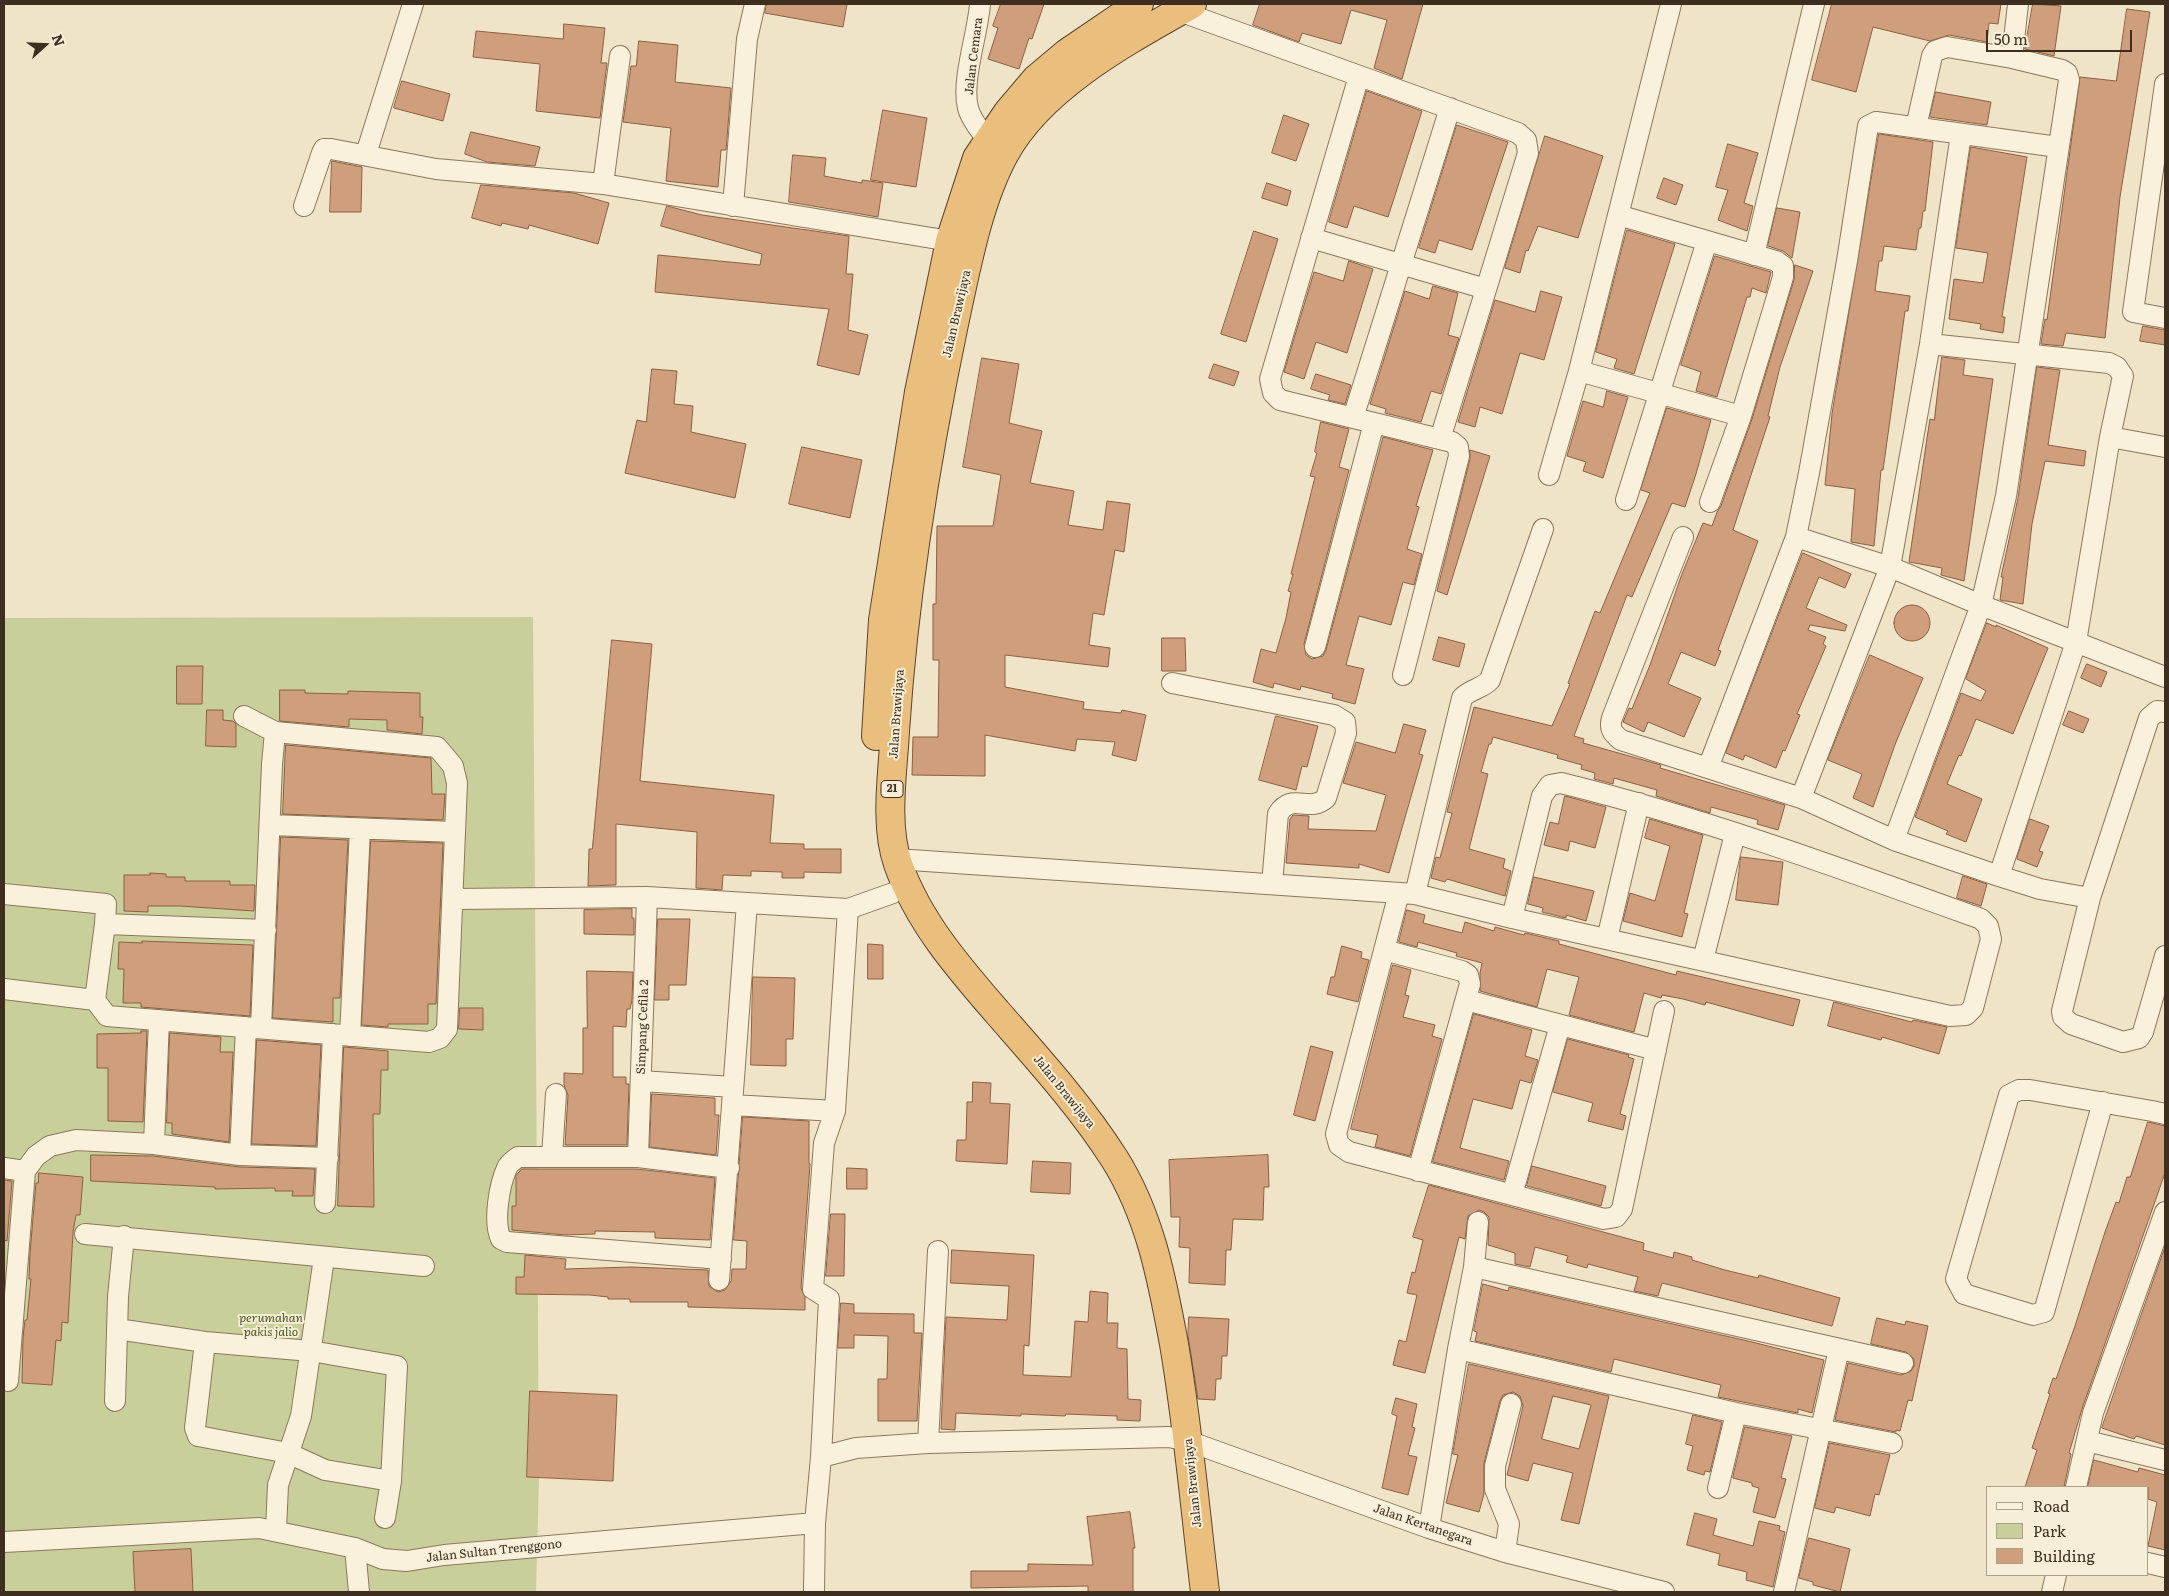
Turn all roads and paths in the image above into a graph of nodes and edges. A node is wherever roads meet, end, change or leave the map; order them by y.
1 (413, 4) edge
2 (755, 4) edge
3 (980, 4) edge
4 (1671, 4) edge
5 (1814, 4) edge
6 (2018, 4) edge
7 (1131, 7) edge
8 (1185, 7) edge
9 (620, 56) dead end
10 (2012, 58) junction
11 (1359, 76) junction
12 (2165, 84) edge
13 (1450, 108) junction
14 (1916, 127) junction
15 (1961, 134) junction
16 (2058, 147) junction
17 (996, 148) junction
18 (366, 154) junction
19 (602, 184) junction
20 (304, 206) dead end
21 (733, 206) junction
22 (1618, 215) junction
23 (1311, 238) junction
24 (950, 240) junction
25 (1707, 241) junction
26 (1754, 255) junction
27 (1401, 264) junction
28 (1486, 289) junction
29 (2165, 318) edge
30 (1930, 344) junction
31 (2027, 355) junction
32 (1580, 371) junction
33 (1660, 393) junction
34 (1741, 416) junction
35 (1353, 418) junction
36 (1374, 423) junction
37 (2110, 437) junction
38 (1440, 439) junction
39 (2165, 447) edge
40 (1550, 475) dead end
41 (1626, 500) dead end
42 (1710, 502) dead end
43 (1543, 529) dead end
44 (1682, 536) dead end
45 (1796, 537) junction
46 (1890, 567) junction
47 (1981, 605) junction
48 (2076, 642) junction
49 (1315, 647) dead end
50 (1403, 674) dead end
51 (2165, 677) edge
52 (1172, 683) dead end
53 (2165, 712) edge
54 (244, 716) dead end
55 (275, 732) junction
56 (1708, 768) junction
57 (1801, 798) junction
58 (1639, 802) junction
59 (271, 826) junction
60 (360, 829) junction
61 (455, 832) junction
62 (1735, 834) junction
63 (1894, 840) junction
64 (896, 859) junction
65 (1999, 876) junction
66 (1272, 884) junction
67 (893, 893) junction
68 (1407, 893) junction
69 (4, 894) edge
70 (646, 897) junction
71 (2090, 898) junction
72 (453, 899) junction
73 (746, 903) junction
74 (848, 909) junction
75 (1512, 918) junction
76 (105, 924) junction
77 (266, 930) junction
78 (1607, 939) junction
79 (1384, 950) junction
80 (2165, 956) edge
81 (1703, 960) junction
82 (4, 988) edge
83 (95, 1000) junction
84 (1466, 1000) junction
85 (1664, 1011) dead end
86 (159, 1020) junction
87 (1560, 1025) junction
88 (254, 1028) junction
89 (342, 1035) junction
90 (1656, 1050) junction
91 (641, 1081) junction
92 (556, 1094) dead end
93 (733, 1096) junction
94 (2103, 1102) junction
95 (835, 1111) junction
96 (2165, 1114) edge
97 (154, 1144) junction
98 (240, 1155) junction
99 (552, 1157) junction
100 (638, 1157) junction
101 (328, 1158) junction
102 (4, 1168) edge
103 (729, 1168) junction
104 (24, 1171) junction
105 (1418, 1171) junction
106 (1512, 1195) junction
107 (325, 1203) dead end
108 (2165, 1212) edge
109 (1478, 1222) dead end
110 (85, 1234) dead end
111 (124, 1236) junction
112 (938, 1251) dead end
113 (324, 1258) junction
114 (722, 1259) junction
115 (424, 1266) dead end
116 (1474, 1267) junction
117 (719, 1280) dead end
118 (118, 1329) junction
119 (8, 1341) edge
120 (205, 1342) junction
121 (1458, 1349) junction
122 (1839, 1349) junction
123 (311, 1351) junction
124 (1903, 1363) dead end
125 (8, 1381) dead end
126 (115, 1402) dead end
127 (1511, 1404) dead end
128 (1736, 1413) junction
129 (1820, 1428) junction
130 (1179, 1439) junction
131 (2086, 1441) junction
132 (928, 1443) junction
133 (1892, 1443) dead end
134 (821, 1457) junction
135 (2165, 1460) edge
136 (283, 1470) junction
137 (391, 1481) junction
138 (2076, 1486) edge
139 (1718, 1488) dead end
140 (385, 1518) dead end
141 (815, 1523) junction
142 (1429, 1528) junction
143 (276, 1530) junction
144 (4, 1542) edge
145 (355, 1548) junction
146 (1505, 1552) junction
147 (2149, 1563) edge
148 (2165, 1567) edge
149 (2056, 1576) edge
150 (359, 1592) edge
151 (814, 1592) edge
152 (1191, 1592) edge
153 (1204, 1592) edge
154 (1663, 1592) edge
155 (1784, 1592) edge
156 (2052, 1592) edge

1 - 18 street
2 - 21 street
3 - 17 street, Jalan Cemara
4 - 22 street
5 - 26 street
6 - 10 street
7 - 17 highway, Jalan Brawijaya / 21
8 - 11 street
8 - 17 highway, Jalan Brawijaya / 21
9 - 19 street
10 - 14 street
10 - 16 street
11 - 13 street
11 - 23 street
12 - 29 street
13 - 27 street
13 - 28 street
14 - 15 street
14 - 45 street
15 - 16 street
15 - 30 street
16 - 31 street
17 - 24 highway, Jalan Brawijaya / 21
17 - 64 highway, Jalan Brawijaya / 21
18 - 19 street
18 - 20 street
19 - 21 street
21 - 24 street
22 - 25 street
22 - 32 street
23 - 27 street
23 - 35 street
24 - 67 highway, Jalan Brawijaya / 21
25 - 26 street
25 - 33 street
26 - 34 street
27 - 28 street
27 - 35 street
28 - 38 street
30 - 31 street
30 - 46 street
31 - 37 street
31 - 47 street
32 - 33 street
32 - 40 street
33 - 34 street
33 - 41 street
34 - 42 street
35 - 36 street
36 - 38 street
36 - 49 street
37 - 39 street
37 - 48 street
38 - 50 street
43 - 68 street
44 - 56 street
45 - 46 street
45 - 56 street
46 - 47 street
46 - 57 street
47 - 48 street
47 - 63 street
48 - 51 street
48 - 65 street
52 - 66 street
53 - 71 street
54 - 55 street
55 - 59 street
55 - 61 street
56 - 57 street
57 - 63 street
58 - 62 street
58 - 75 street
58 - 78 street
59 - 60 street
59 - 77 street
60 - 61 street
60 - 89 street
61 - 72 street
62 - 81 street
62 - 81 street
63 - 65 street
64 - 66 street
64 - 130 highway, Jalan Brawijaya / 21
65 - 71 street
66 - 68 street
67 - 74 street
67 - 130 highway, Jalan Brawijaya / 21
68 - 75 street
68 - 79 street
69 - 76 street
70 - 72 street
70 - 73 street
70 - 91 street, Simpang Cefila 2
71 - 80 street
72 - 89 street
73 - 74 street
73 - 93 street
74 - 95 street
75 - 78 street
76 - 77 street
76 - 83 street
77 - 88 street
78 - 81 street
79 - 84 street
79 - 105 street
82 - 83 street
83 - 86 street
84 - 87 street
84 - 105 street
85 - 90 street
86 - 88 street
86 - 97 street
87 - 90 street
87 - 106 street
88 - 89 street
88 - 98 street
89 - 101 street
90 - 106 street
91 - 93 street
91 - 100 street, Simpang Cefila 2
92 - 99 street
93 - 95 street
93 - 103 street
94 - 94 street
94 - 96 street
95 - 134 street
97 - 98 street
97 - 104 street
98 - 101 street
99 - 100 street
99 - 114 street
100 - 103 street
101 - 107 street
102 - 104 street
103 - 114 street
104 - 119 street
105 - 106 street
108 - 131 street
109 - 116 street
110 - 111 street
111 - 113 street
111 - 118 street
112 - 132 street
113 - 115 street
113 - 123 street
114 - 117 street
116 - 121 street
116 - 122 street
118 - 120 street
118 - 126 street
119 - 125 street
120 - 123 street
120 - 136 street
121 - 128 street
121 - 142 street
122 - 124 street
122 - 129 street
123 - 136 street
123 - 137 street
127 - 146 street
128 - 129 street
128 - 139 street
129 - 133 street
129 - 155 street
130 - 132 street
130 - 142 street, Jalan Kertanegara
130 - 152 highway, Jalan Brawijaya / 21
130 - 153 highway, Jalan Brawijaya / 21
131 - 135 street
131 - 138 street
132 - 134 street
134 - 141 street
136 - 137 street
136 - 143 street
137 - 140 street
141 - 145 street, Jalan Sultan Trenggono
141 - 151 street
142 - 146 street, Jalan Kertanegara
143 - 144 street, Jalan Sultan Trenggono
143 - 145 street, Jalan Sultan Trenggono
145 - 150 street
146 - 154 street, Jalan Kertanegara
147 - 148 street
149 - 156 street

